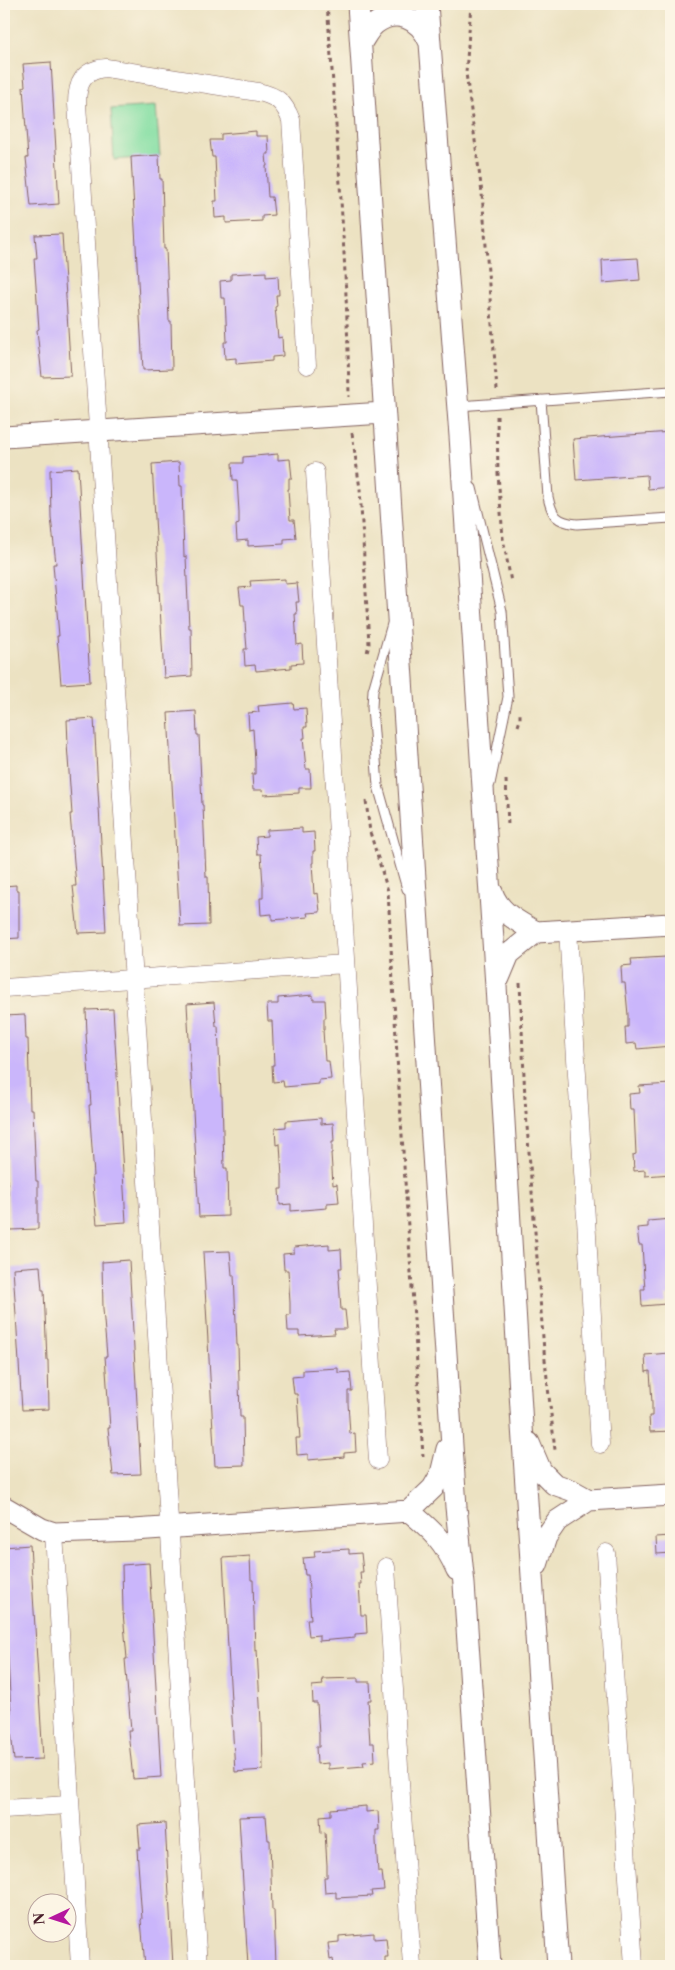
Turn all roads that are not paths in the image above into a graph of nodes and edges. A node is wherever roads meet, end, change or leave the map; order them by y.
1 (358, 4) edge
2 (427, 4) edge
3 (436, 4) edge
4 (429, 41) junction
5 (360, 43) junction
6 (307, 366) dead end
7 (671, 391) edge
8 (541, 400) junction
9 (458, 406) junction
10 (384, 413) junction
11 (98, 432) junction
12 (460, 436) junction
13 (4, 437) edge
14 (315, 472) dead end
15 (671, 518) edge
16 (398, 602) junction
17 (484, 811) junction
18 (490, 887) junction
19 (671, 924) edge
20 (419, 930) junction
21 (568, 930) junction
22 (536, 932) junction
23 (346, 964) junction
24 (133, 979) junction
25 (496, 986) junction
26 (4, 988) edge
27 (522, 1426) junction
28 (451, 1432) junction
29 (600, 1444) dead end
30 (378, 1460) dead end
31 (671, 1495) edge
32 (589, 1500) junction
33 (6, 1507) edge
34 (410, 1510) junction
35 (168, 1528) junction
36 (54, 1533) junction
37 (606, 1553) dead end
38 (386, 1567) dead end
39 (533, 1579) junction
40 (464, 1584) junction
41 (69, 1805) junction
42 (4, 1809) edge
43 (80, 1966) edge
44 (198, 1966) edge
45 (412, 1966) edge
46 (490, 1966) edge
47 (558, 1966) edge
48 (634, 1966) edge

1 - 5 street
2 - 4 street
3 - 4 street
4 - 5 street
4 - 9 street
5 - 10 street
6 - 11 street
7 - 8 lane
8 - 9 lane
8 - 15 lane
9 - 12 street
10 - 11 street
10 - 16 street
11 - 13 street
11 - 24 street
12 - 17 street
12 - 17 lane
14 - 23 street
16 - 20 street
16 - 20 lane
17 - 18 street
18 - 22 street
18 - 25 street
19 - 21 street
20 - 28 street
21 - 22 street
21 - 29 street
22 - 25 street
23 - 24 street
23 - 30 street
24 - 26 street
24 - 35 street
25 - 27 street
27 - 32 street
27 - 39 street
28 - 34 street
28 - 40 street
31 - 32 street
32 - 39 street
33 - 36 street
34 - 35 street
34 - 40 street
35 - 36 street
35 - 44 street
36 - 41 street
37 - 48 street
38 - 45 street
39 - 47 street
40 - 46 street
41 - 42 street
41 - 43 street

